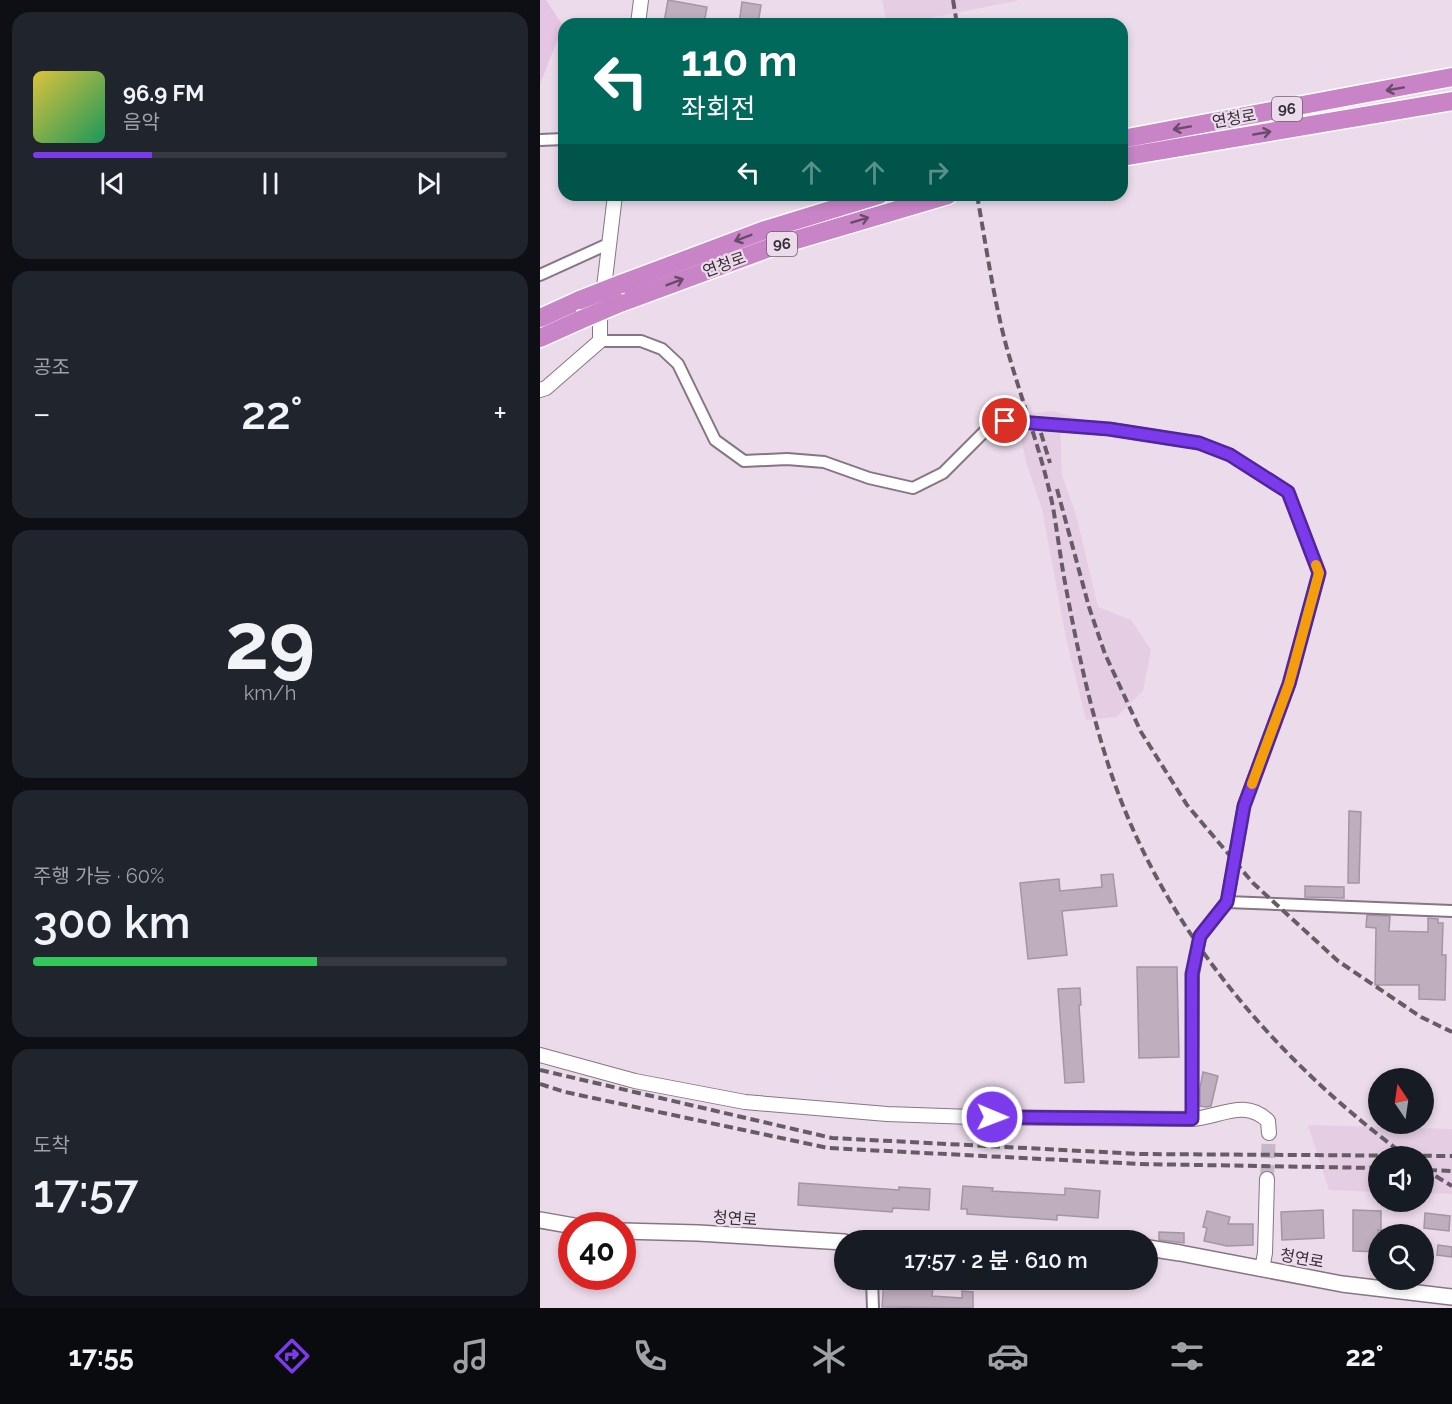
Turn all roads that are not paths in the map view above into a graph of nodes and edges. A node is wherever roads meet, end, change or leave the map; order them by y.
1 (641, 0) edge
2 (639, 18) edge
3 (1452, 78) edge
4 (1452, 101) edge
5 (1128, 138) edge
6 (558, 139) edge
7 (540, 140) edge
8 (1128, 156) edge
9 (614, 201) edge
10 (859, 201) edge
11 (928, 201) edge
12 (608, 244) junction
13 (540, 275) edge
14 (540, 318) edge
15 (540, 338) edge
16 (600, 341) junction
17 (540, 390) edge
18 (1227, 902) junction
19 (1452, 911) edge
20 (540, 1055) edge
21 (1192, 1119) junction
22 (1269, 1133) tunnel mouth
23 (1267, 1179) tunnel mouth
24 (540, 1220) edge
25 (558, 1223) edge
26 (636, 1231) edge
27 (834, 1241) edge
28 (1158, 1249) edge
29 (1262, 1269) junction
30 (873, 1290) edge
31 (1452, 1297) edge
32 (873, 1308) edge

1 - 2 street
3 -> 5 highway, 연청로 / 96
8 -> 4 highway, 연청로 / 96
6 - 7 street
9 - 12 street
10 -> 14 highway, 연청로 / 96, bridge
15 -> 11 highway, 연청로 / 96, bridge
12 - 13 street
12 - 16 street
16 - 17 street
16 - 18 street
18 - 19 street
18 - 21 street
20 - 21 street
21 - 22 street
23 - 29 street
24 - 25 main road
26 - 27 main road, 청연로
28 - 29 main road, 청연로
29 - 31 main road, 청연로
30 - 32 street

